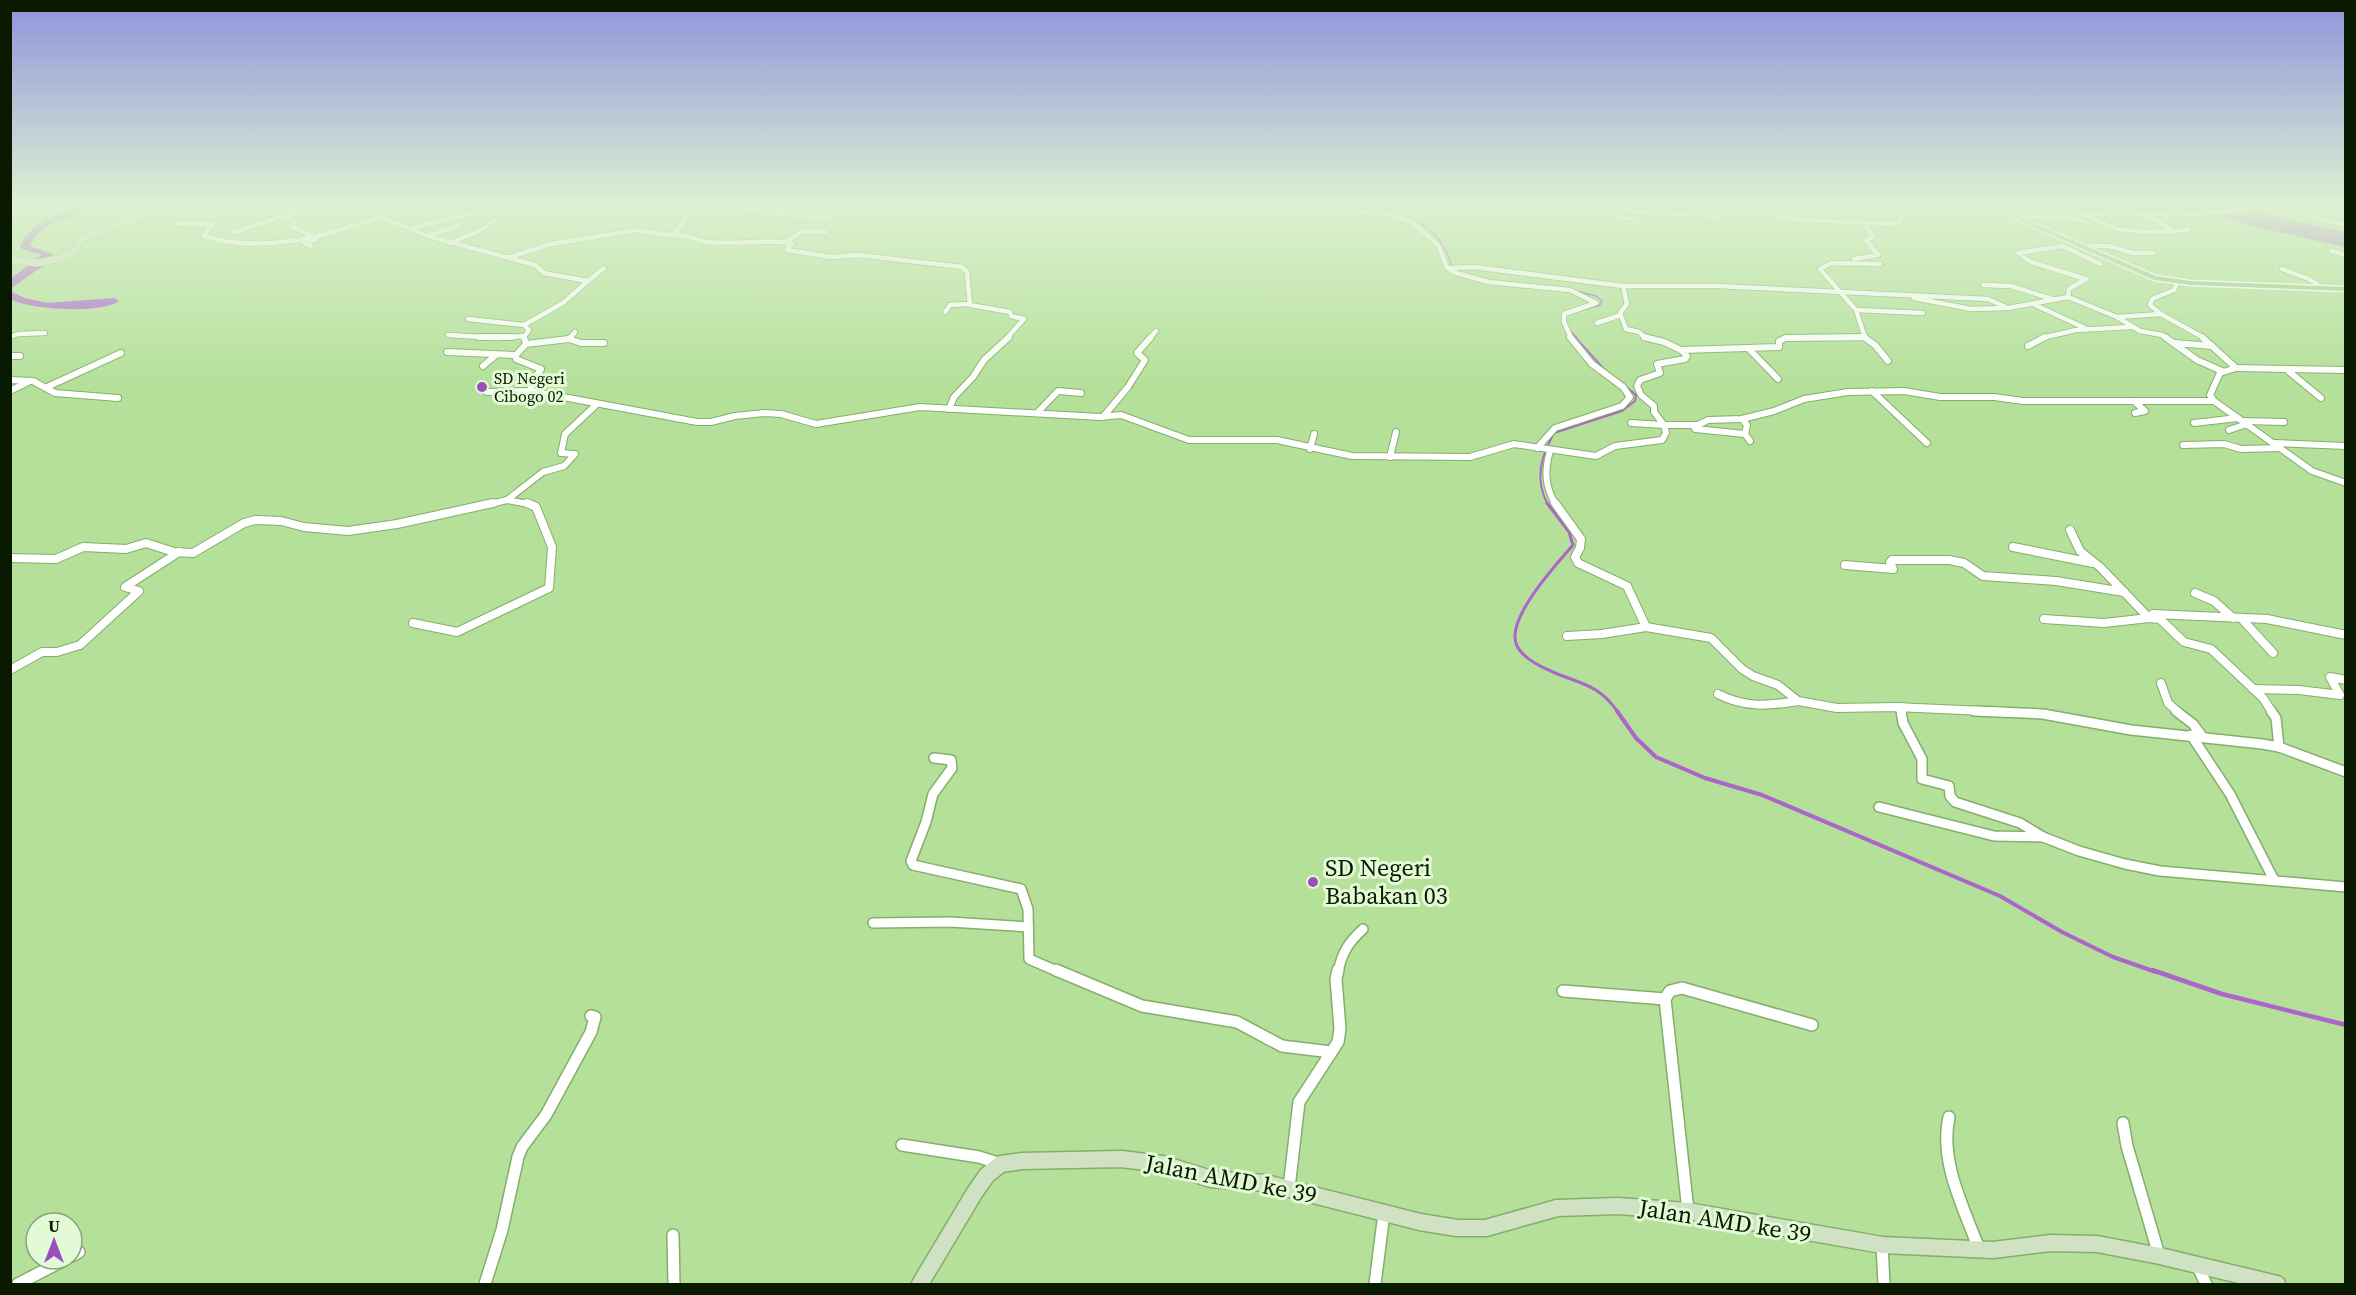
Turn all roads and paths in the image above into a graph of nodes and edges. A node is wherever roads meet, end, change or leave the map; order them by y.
1 (536, 265) edge
2 (949, 265) edge
3 (1825, 265) edge
4 (2042, 265) edge
5 (2125, 265) edge
6 (604, 268) dead end
7 (1447, 268) joint
8 (2282, 269) dead end
9 (588, 280) junction
10 (2178, 282) junction
11 (1983, 285) dead end
12 (1623, 286) junction
13 (2323, 288) junction
14 (2346, 289) edge
15 (1843, 292) junction
16 (1904, 295) junction
17 (2068, 297) junction
18 (2057, 301) junction
19 (969, 304) junction
20 (2034, 305) junction
21 (2008, 308) junction
22 (1856, 310) junction
23 (945, 312) dead end
24 (1923, 313) dead end
25 (2161, 314) junction
26 (1621, 315) junction
27 (2117, 316) junction
28 (468, 319) dead end
29 (1597, 323) dead end
30 (524, 325) junction
31 (2133, 327) junction
32 (2087, 329) junction
33 (1156, 331) dead end
34 (575, 332) dead end
35 (45, 333) dead end
36 (448, 335) dead end
37 (524, 336) junction
38 (10, 337) edge
39 (1865, 338) junction
40 (569, 339) junction
41 (1705, 342) dead end
42 (2173, 343) junction
43 (526, 344) junction
44 (604, 344) dead end
45 (2028, 346) dead end
46 (2212, 346) junction
47 (1749, 349) junction
48 (1681, 350) junction
49 (1712, 350) junction
50 (447, 352) dead end
51 (121, 353) dead end
52 (496, 355) junction
53 (516, 355) junction
54 (10, 356) edge
55 (20, 356) dead end
56 (1888, 361) dead end
57 (483, 366) dead end
58 (2236, 368) junction
59 (2286, 369) junction
60 (2346, 370) edge
61 (2222, 371) junction
62 (1778, 379) dead end
63 (10, 380) edge
64 (33, 381) junction
65 (47, 387) junction
66 (10, 391) edge
67 (531, 391) junction
68 (1872, 391) junction
69 (487, 392) dead end
70 (1081, 393) dead end
71 (118, 398) dead end
72 (2321, 398) dead end
73 (2133, 401) junction
74 (2214, 401) junction
75 (597, 404) junction
76 (949, 409) junction
77 (1037, 413) junction
78 (2135, 413) dead end
79 (1103, 417) junction
80 (1742, 419) junction
81 (2242, 421) junction
82 (2284, 422) dead end
83 (1632, 423) dead end
84 (2194, 423) dead end
85 (1664, 425) junction
86 (1695, 430) junction
87 (2229, 430) dead end
88 (1396, 432) dead end
89 (1314, 434) dead end
90 (1745, 434) junction
91 (1750, 441) dead end
92 (1927, 443) dead end
93 (2274, 443) junction
94 (2183, 445) dead end
95 (2346, 446) edge
96 (1310, 448) junction
97 (1537, 448) junction
98 (2281, 448) junction
99 (1550, 451) junction
100 (1390, 457) junction
101 (2346, 483) edge
102 (507, 500) junction
103 (2070, 530) dead end
104 (2013, 547) dead end
105 (180, 552) junction
106 (10, 558) edge
107 (2094, 563) junction
108 (1845, 565) dead end
109 (2124, 592) junction
110 (2195, 593) dead end
111 (2147, 616) junction
112 (2237, 618) junction
113 (2044, 619) dead end
114 (413, 622) dead end
115 (1646, 627) junction
116 (2346, 635) edge
117 (1568, 636) dead end
118 (2273, 652) dead end
119 (10, 670) edge
120 (2346, 680) edge
121 (2161, 683) dead end
122 (2253, 689) junction
123 (1718, 694) dead end
124 (1798, 701) junction
125 (1901, 708) junction
126 (2191, 735) junction
127 (2202, 736) junction
128 (2279, 747) junction
129 (934, 758) dead end
130 (2346, 772) edge
131 (1879, 807) dead end
132 (2043, 837) junction
133 (2274, 880) junction
134 (2346, 886) edge
135 (873, 923) dead end
136 (1028, 927) junction
137 (1363, 929) dead end
138 (1563, 991) dead end
139 (1665, 999) junction
140 (591, 1016) dead end
141 (1812, 1025) dead end
142 (1331, 1052) junction
143 (1949, 1117) dead end
144 (2123, 1123) dead end
145 (902, 1145) dead end
146 (1000, 1164) junction
147 (1289, 1188) junction
148 (1688, 1211) junction
149 (1384, 1213) junction
150 (673, 1235) dead end
151 (1882, 1245) junction
152 (1979, 1249) junction
153 (2160, 1256) junction
154 (2198, 1267) junction
155 (43, 1271) edge
156 (18, 1284) edge
157 (486, 1284) edge
158 (674, 1284) edge
159 (920, 1284) edge
160 (1375, 1284) edge
161 (1884, 1284) edge
162 (2206, 1284) edge
163 (2277, 1284) edge

1 - 9 street
2 - 19 street
3 - 15 street
4 - 17 street
5 - 10 main road
6 - 9 street
7 - 12 street
7 - 97 street
8 - 13 street
9 - 30 street
10 - 13 main road
10 - 25 street
11 - 18 street
12 - 15 street
12 - 26 street
13 - 14 main road
15 - 16 street
15 - 22 street
16 - 21 street
16 - 21 street
17 - 18 street
17 - 27 street
18 - 20 street
19 - 23 street
19 - 76 street
20 - 21 street
20 - 32 street
22 - 24 street
22 - 39 street
25 - 27 street
25 - 46 street
26 - 29 street
26 - 48 street
27 - 31 street
28 - 30 street
30 - 37 street
31 - 32 street
31 - 42 street
32 - 45 street
33 - 79 street
34 - 40 street
35 - 38 street
36 - 37 street
37 - 43 street
39 - 47 street
39 - 56 street
40 - 43 street
40 - 44 street
41 - 49 street
42 - 46 street
42 - 61 street
43 - 53 street
46 - 58 street
47 - 49 street
47 - 62 street
48 - 49 street
48 - 85 street
50 - 52 street
51 - 65 street
52 - 53 street
52 - 57 street
53 - 67 street
54 - 55 street
58 - 59 street
58 - 61 street
59 - 60 street
59 - 72 street
61 - 74 street
63 - 64 street
64 - 65 street
64 - 66 street
65 - 71 street
67 - 69 street
67 - 75 street
68 - 73 street
68 - 80 street
68 - 92 street
70 - 77 street
73 - 74 street
73 - 78 street
74 - 81 street
75 - 76 street
75 - 102 street
76 - 77 street
77 - 79 street
79 - 96 street
80 - 86 street
80 - 90 street
81 - 82 street
81 - 84 street
81 - 87 street
81 - 93 street
83 - 85 street
85 - 86 street
85 - 99 street
86 - 90 street
88 - 100 street
89 - 96 street
90 - 91 street
93 - 95 street
93 - 98 street
94 - 98 street
96 - 100 street
97 - 99 street
97 - 100 street
98 - 101 street
99 - 115 street
102 - 105 street
102 - 114 street
103 - 107 street
104 - 107 street
105 - 106 street
105 - 119 street
107 - 109 street
108 - 109 street
109 - 111 street
110 - 112 street
111 - 112 street
111 - 113 street
111 - 122 street
112 - 116 street
112 - 118 street
115 - 117 street
115 - 124 street
120 - 122 street
121 - 127 street
122 - 128 street
123 - 124 street
124 - 125 street
125 - 126 street
125 - 132 street
126 - 127 street
126 - 133 street
127 - 128 street
128 - 130 street
129 - 136 street
131 - 132 street
132 - 133 street
133 - 134 street
135 - 136 street
136 - 142 street
137 - 142 street
138 - 139 street
139 - 141 street
139 - 148 street
140 - 157 street
142 - 147 street
143 - 152 street
144 - 153 street
145 - 146 street
146 - 147 street, Jalan AMD ke 39
146 - 159 street
147 - 149 street, Jalan AMD ke 39
148 - 149 street, Jalan AMD ke 39
148 - 151 street, Jalan AMD ke 39
149 - 160 street
150 - 158 street
151 - 152 street, Jalan AMD ke 39
151 - 161 street
152 - 153 street, Jalan AMD ke 39
153 - 154 street, Jalan AMD ke 39
154 - 162 street
154 - 163 street, Jalan AMD ke 39
155 - 156 street

